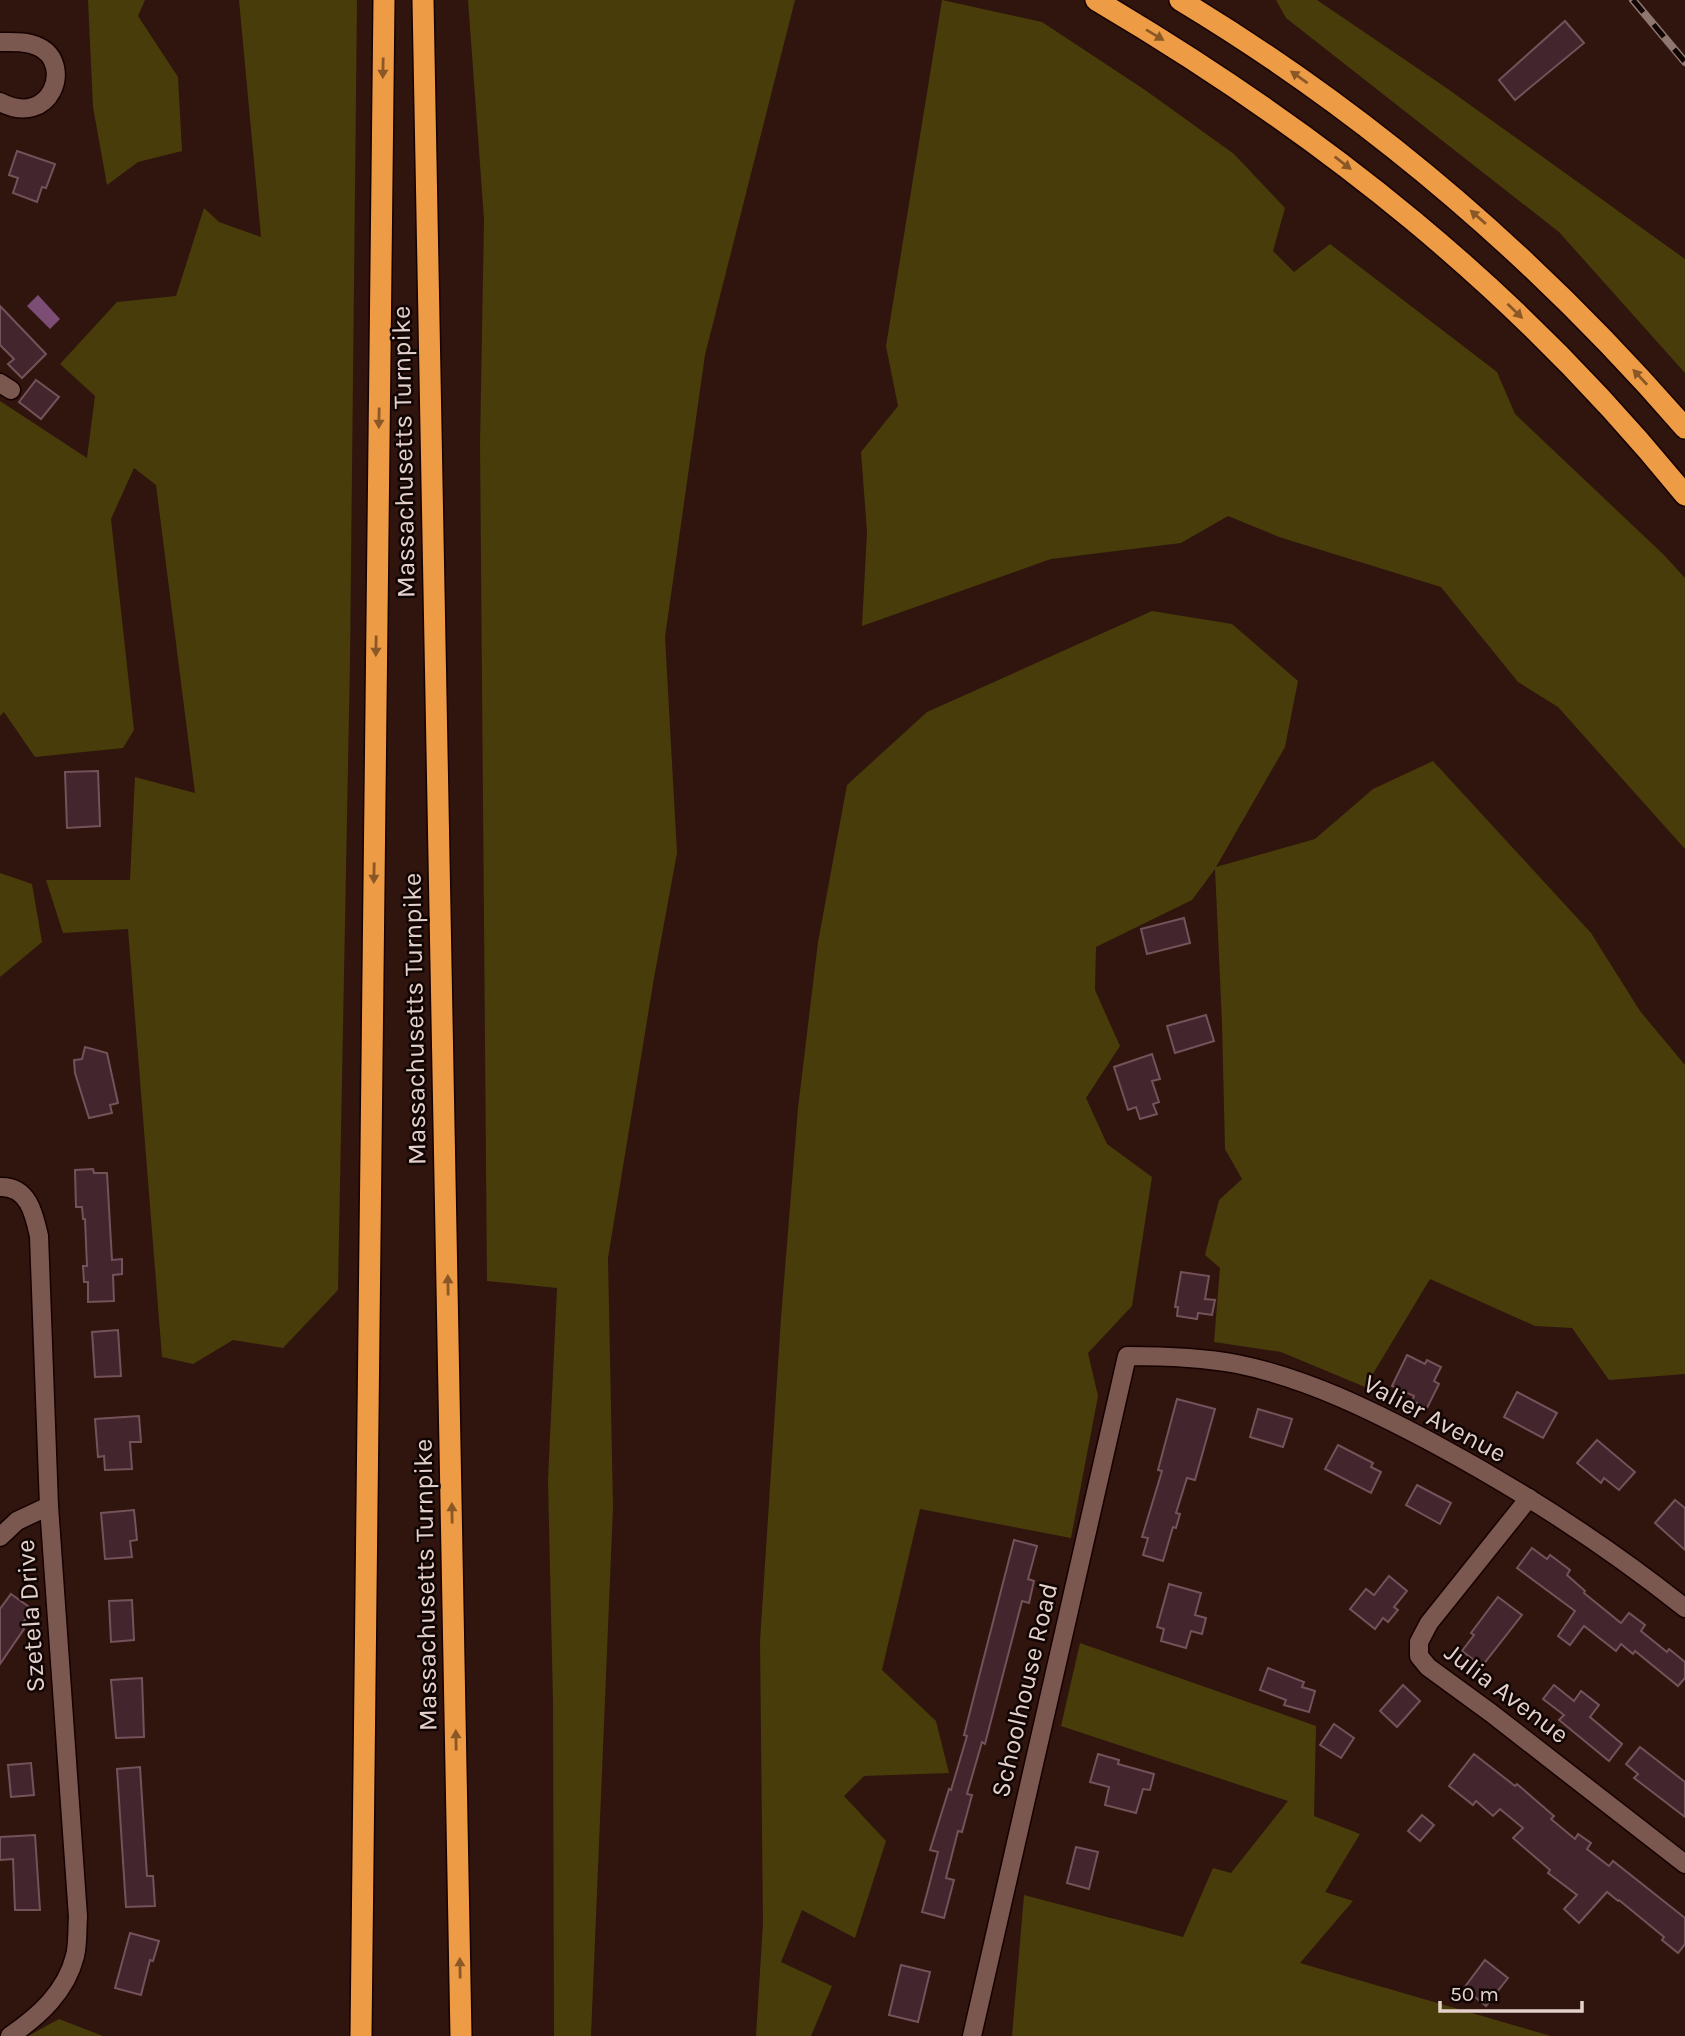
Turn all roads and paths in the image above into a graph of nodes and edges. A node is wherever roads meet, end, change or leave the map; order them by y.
1 (384, 0) edge
2 (423, 0) edge
3 (1096, 0) edge
4 (1180, 0) edge
5 (0, 43) edge
6 (0, 102) edge
7 (1685, 428) edge
8 (1685, 495) edge
9 (0, 1187) edge
10 (1127, 1356) joint
11 (1529, 1498) junction
12 (49, 1506) junction
13 (0, 1537) edge
14 (1685, 1608) edge
15 (1685, 1864) edge
16 (10, 2036) edge
17 (361, 2036) edge
18 (461, 2036) edge
19 (972, 2036) edge

1 -> 17 highway, Massachusetts Turnpike
18 -> 2 highway, Massachusetts Turnpike
3 -> 8 highway
7 -> 4 highway
5 - 6 street
9 - 12 street, Szetela Drive
10 - 11 street, Valier Avenue
10 - 19 street, Schoolhouse Road
11 - 14 street, Valier Avenue
11 - 15 street, Julia Avenue
12 - 13 street
12 - 16 street, Szetela Drive

